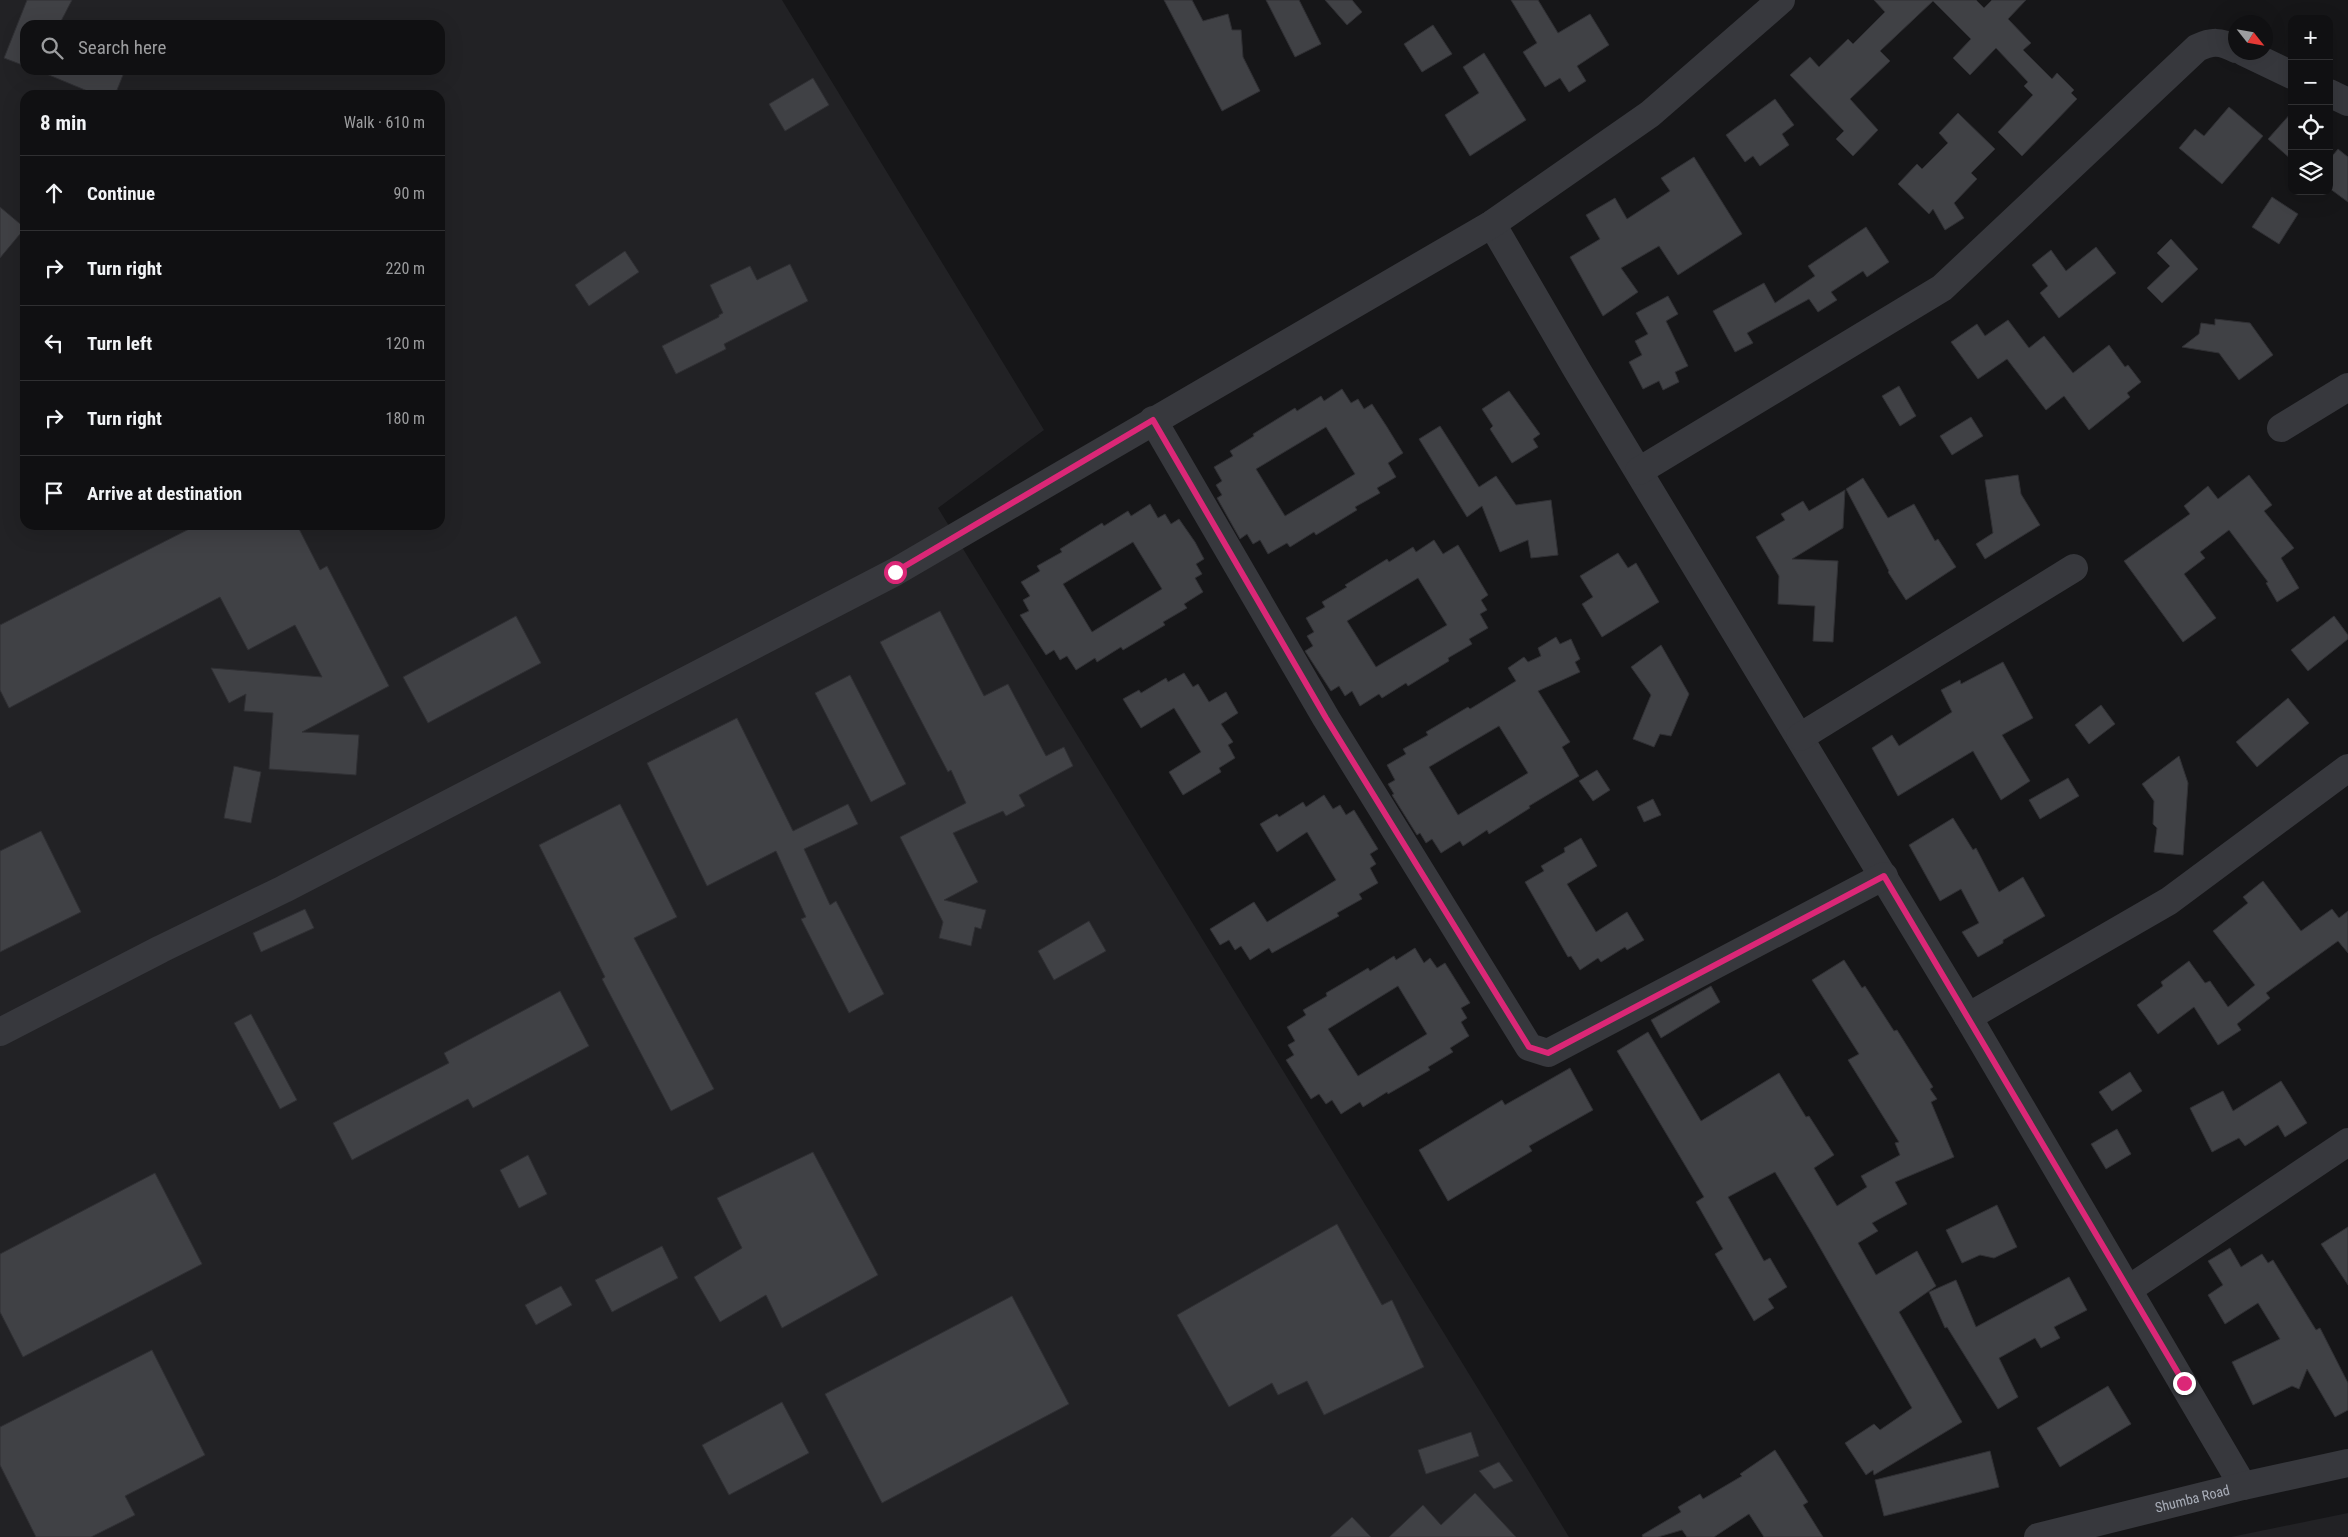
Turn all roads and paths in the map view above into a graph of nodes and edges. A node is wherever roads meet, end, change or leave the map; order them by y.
1 (1781, 0) edge
2 (2228, 45) edge
3 (2260, 60) edge
4 (2288, 74) edge
5 (2333, 95) edge
6 (2348, 102) edge
7 (1492, 224) junction
8 (2348, 387) edge
9 (1153, 420) junction
10 (2281, 428) dead end
11 (1639, 471) junction
12 (2074, 568) dead end
13 (1800, 738) junction
14 (2348, 768) edge
15 (1884, 876) junction
16 (1968, 1017) junction
17 (0, 1032) edge
18 (2348, 1142) edge
19 (2129, 1289) junction
20 (2348, 1463) edge
21 (2243, 1486) junction
22 (2038, 1537) edge

1 - 7 street
2 - 11 street
3 - 4 street
5 - 6 street
7 - 9 street
7 - 11 street
8 - 10 street
9 - 15 street
9 - 17 street
11 - 13 street
12 - 13 street
13 - 15 street
14 - 16 street
15 - 16 street
16 - 19 street
18 - 19 street
19 - 21 street
20 - 21 street, Shumba Road
21 - 22 street, Shumba Road

